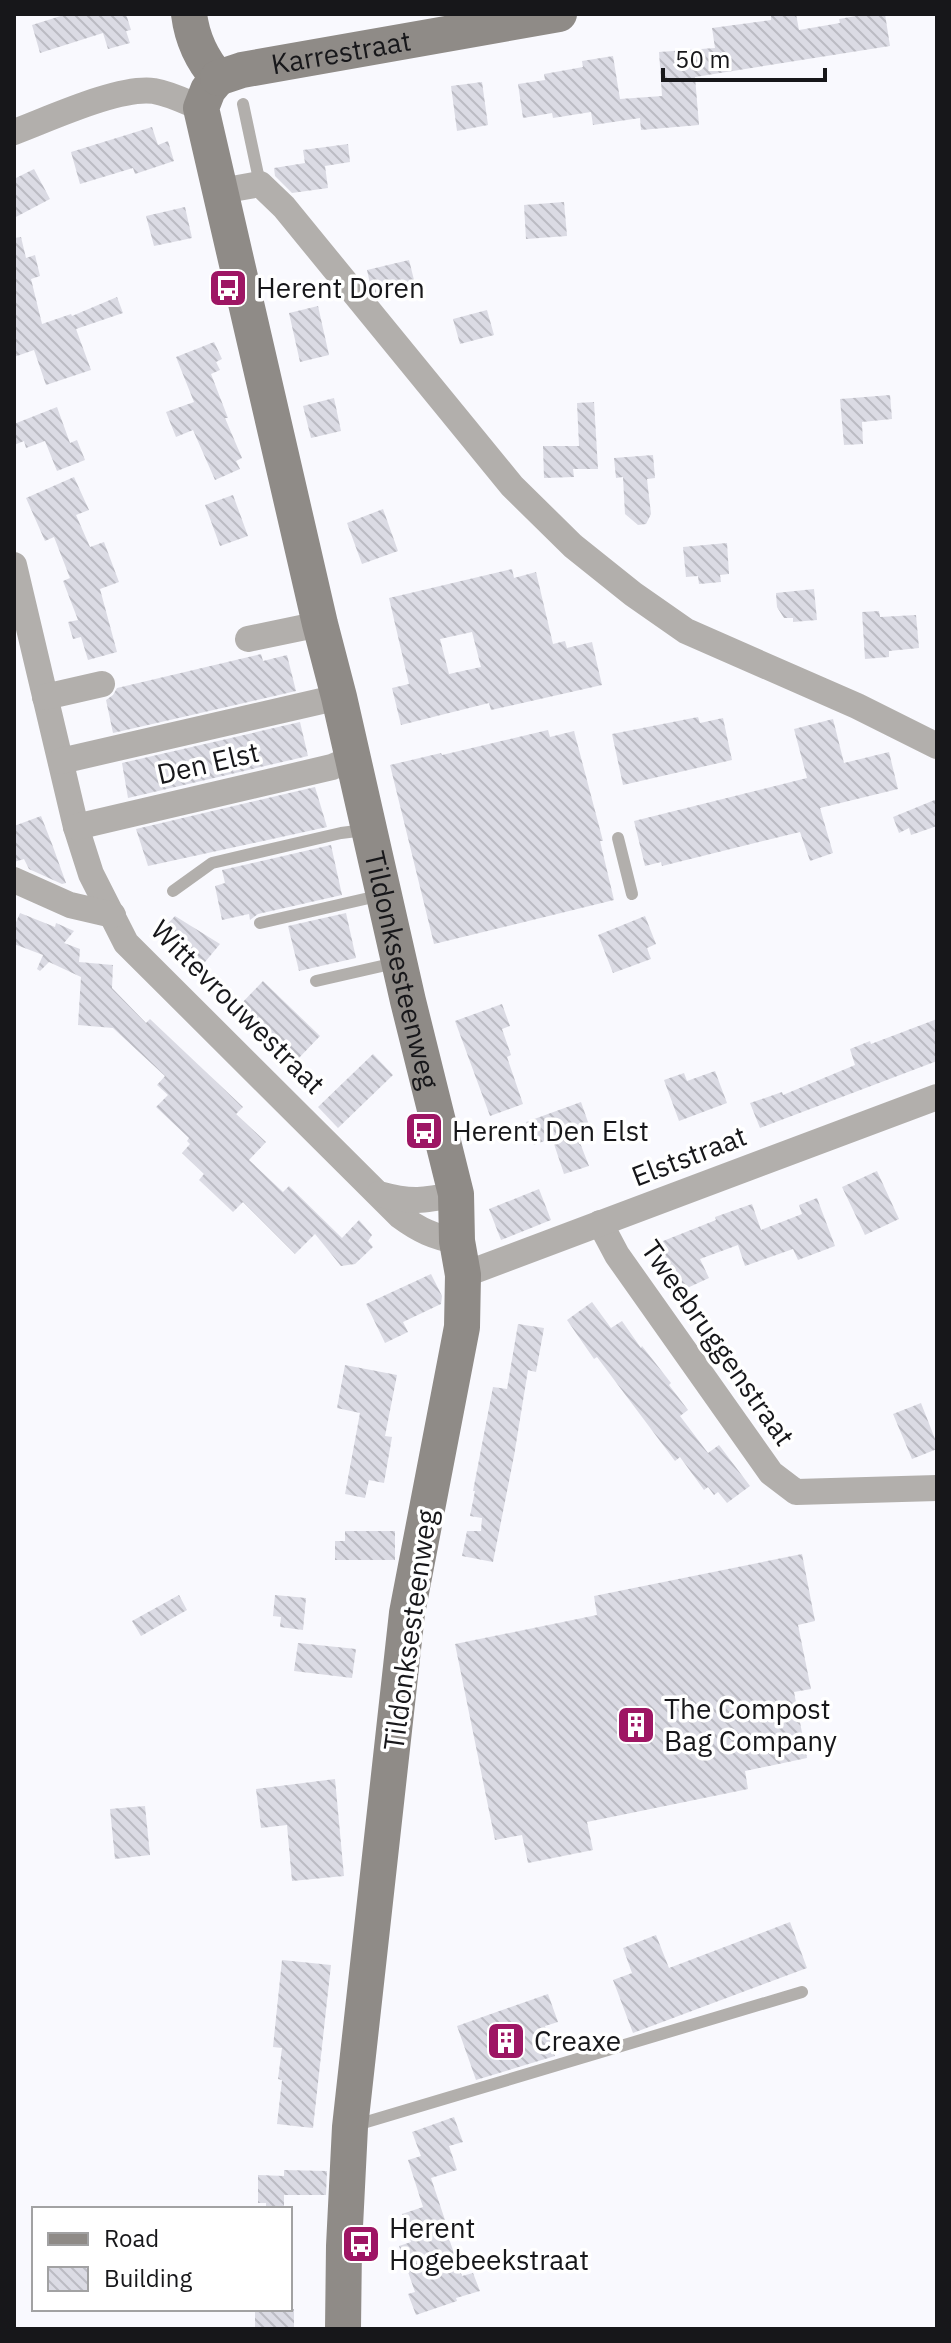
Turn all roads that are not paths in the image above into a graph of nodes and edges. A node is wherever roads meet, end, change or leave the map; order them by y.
1 (189, 14) edge
2 (559, 14) edge
3 (210, 93) junction
4 (243, 104) dead end
5 (14, 132) edge
6 (260, 184) junction
7 (221, 191) junction
8 (14, 565) edge
9 (320, 624) junction
10 (248, 639) dead end
11 (102, 684) dead end
12 (45, 697) junction
13 (339, 697) junction
14 (937, 746) edge
15 (353, 758) junction
16 (61, 761) junction
17 (76, 827) junction
18 (370, 830) junction
19 (618, 838) dead end
20 (14, 880) edge
21 (173, 891) dead end
22 (384, 894) junction
23 (632, 894) dead end
24 (113, 915) junction
25 (260, 923) dead end
26 (399, 962) junction
27 (316, 981) dead end
28 (937, 1097) edge
29 (379, 1194) junction
30 (456, 1194) junction
31 (600, 1223) junction
32 (460, 1258) junction
33 (937, 1488) edge
34 (802, 1992) dead end
35 (350, 2127) junction
36 (343, 2329) edge

1 - 3 street, Tildonksesteenweg
2 - 3 street, Karrestraat
3 - 5 street
3 - 7 street, Tildonksesteenweg
4 - 6 lane
6 - 7 street
6 - 14 street
7 - 9 street, Tildonksesteenweg
8 - 12 street, Wittevrouwestraat
9 - 10 street
9 - 13 street, Tildonksesteenweg
11 - 12 street
12 - 16 street, Wittevrouwestraat
13 - 15 street, Tildonksesteenweg
13 - 16 street, Den Elst
15 - 17 street, Den Elst
15 - 18 street, Tildonksesteenweg
16 - 17 street, Wittevrouwestraat
17 - 24 street, Wittevrouwestraat
18 - 21 lane
18 - 22 street, Tildonksesteenweg
19 - 23 lane
20 - 24 street
22 - 25 lane
22 - 26 street, Tildonksesteenweg
24 - 29 street, Wittevrouwestraat
26 - 27 lane
26 - 30 street, Tildonksesteenweg
28 - 31 street, Elststraat
29 - 30 street
29 - 32 street, Wittevrouwestraat
30 - 32 street, Tildonksesteenweg
31 - 32 street, Elststraat
31 - 33 street, Tweebruggenstraat
32 - 35 street, Tildonksesteenweg
34 - 35 lane
35 - 36 street, Tildonksesteenweg

